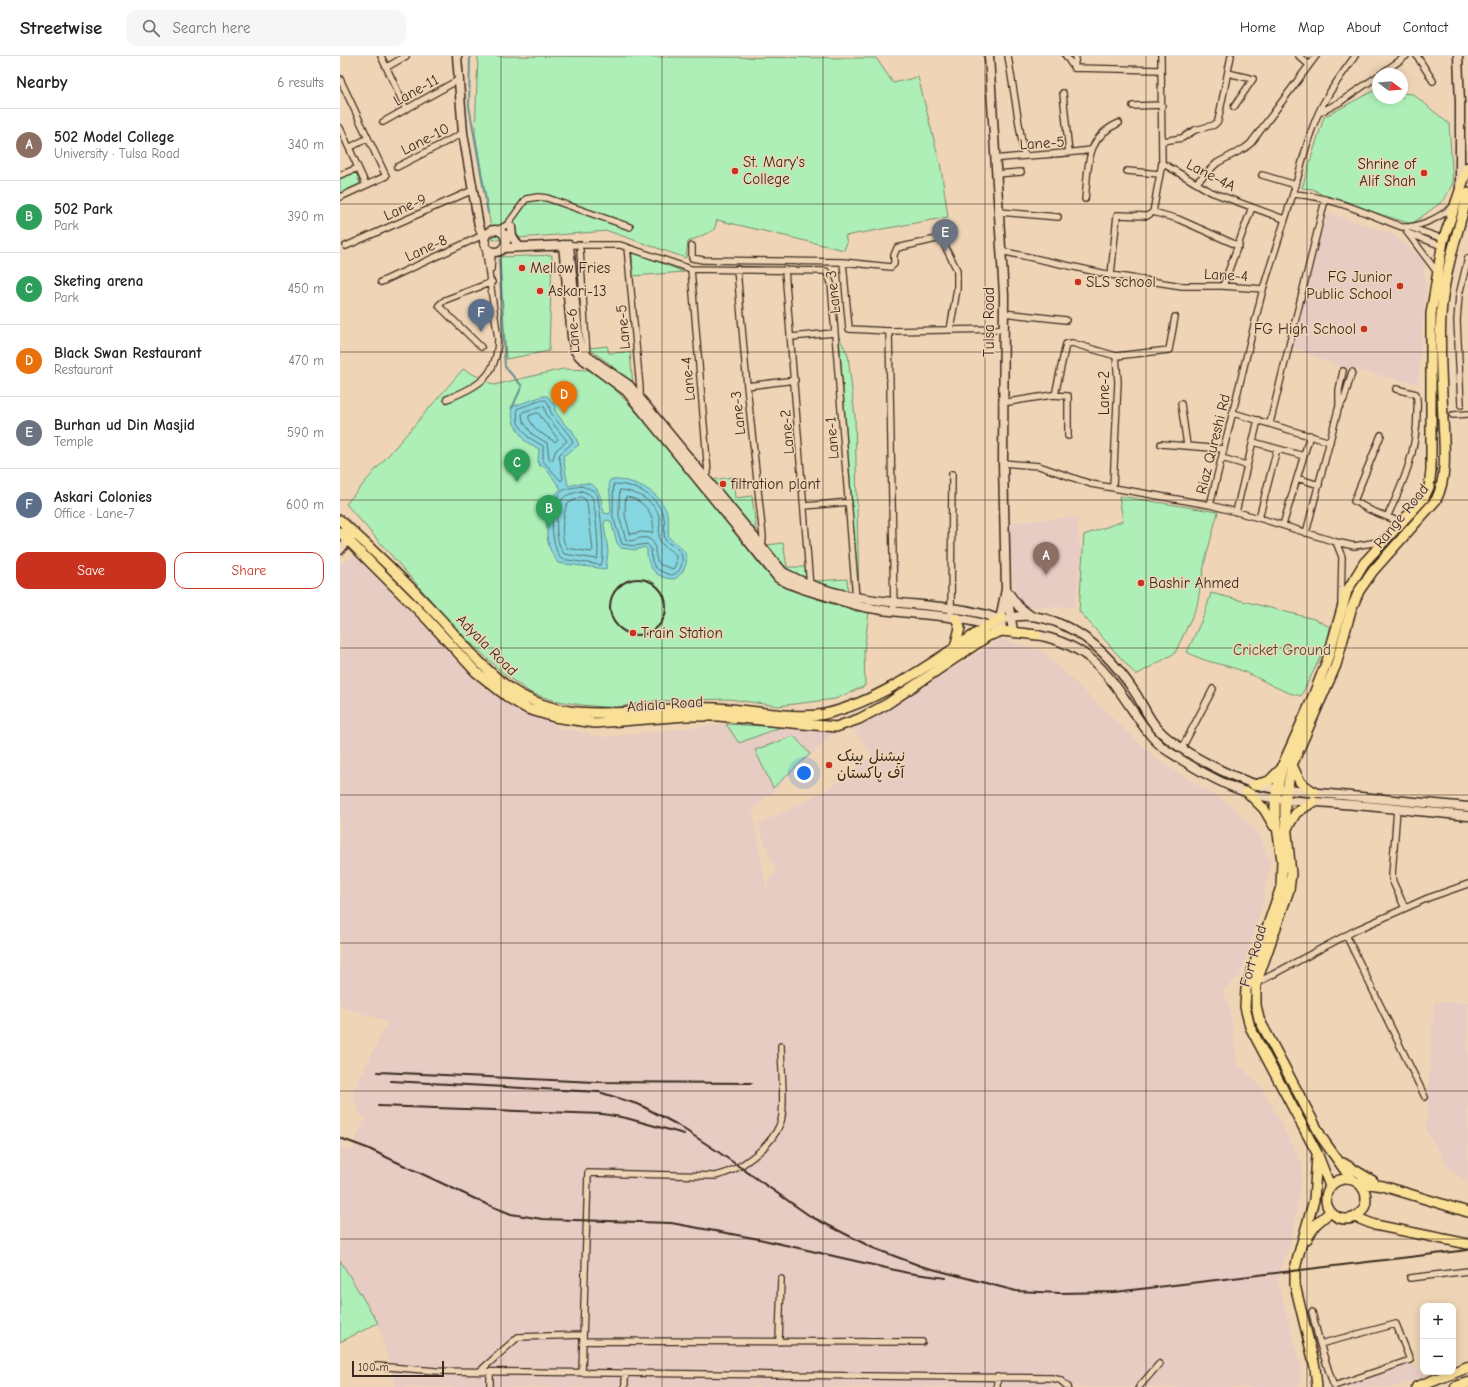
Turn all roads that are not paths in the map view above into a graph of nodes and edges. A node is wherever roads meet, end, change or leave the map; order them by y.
1 (381, 56) edge
2 (406, 56) edge
3 (457, 56) edge
4 (989, 56) edge
5 (1008, 56) edge
6 (1066, 56) edge
7 (1076, 56) edge
8 (1161, 56) edge
9 (1231, 56) edge
10 (1299, 56) edge
11 (1316, 56) edge
12 (1355, 56) edge
13 (1406, 56) edge
14 (1417, 56) edge
15 (1458, 56) edge
16 (1309, 65) junction
17 (386, 67) junction
18 (1074, 68) junction
19 (1389, 68) edge
20 (1161, 70) junction
21 (1228, 73) junction
22 (340, 79) edge
23 (460, 79) junction
24 (1372, 80) edge
25 (1433, 81) dead end
26 (1064, 93) dead end
27 (1460, 103) junction
28 (1162, 105) junction
29 (1133, 106) dead end
30 (1234, 107) dead end
31 (406, 109) junction
32 (1319, 113) junction
33 (1468, 116) edge
34 (383, 122) dead end
35 (1120, 123) dead end
36 (340, 128) edge
37 (464, 133) junction
38 (368, 138) junction
39 (1163, 141) junction
40 (349, 148) junction
41 (1090, 150) junction
42 (1069, 153) junction
43 (1024, 155) junction
44 (995, 159) junction
45 (1162, 163) junction
46 (397, 167) dead end
47 (1468, 167) edge
48 (358, 168) junction
49 (1127, 170) dead end
50 (1021, 172) dead end
51 (996, 174) junction
52 (1160, 174) junction
53 (340, 175) edge
54 (1262, 175) dead end
55 (1196, 183) junction
56 (366, 185) junction
57 (1296, 185) junction
58 (474, 190) junction
59 (1464, 191) edge
60 (1293, 194) junction
61 (340, 197) edge
62 (1085, 199) dead end
63 (1326, 200) junction
64 (1454, 206) junction
65 (1252, 207) junction
66 (999, 212) junction
67 (1153, 212) junction
68 (478, 214) junction
69 (1058, 217) dead end
70 (513, 218) junction
71 (1284, 219) junction
72 (511, 227) junction
73 (630, 227) dead end
74 (497, 230) junction
75 (1408, 230) junction
76 (506, 239) junction
77 (484, 241) junction
78 (1443, 242) junction
79 (1455, 244) junction
80 (566, 245) junction
81 (346, 246) dead end
82 (692, 246) dead end
83 (1239, 246) junction
84 (519, 247) junction
85 (627, 247) junction
86 (503, 248) junction
87 (580, 250) dead end
88 (492, 251) junction
89 (1001, 251) junction
90 (1468, 258) edge
91 (843, 262) junction
92 (691, 269) junction
93 (737, 269) junction
94 (785, 270) junction
95 (1437, 272) junction
96 (491, 273) junction
97 (1111, 276) junction
98 (382, 282) dead end
99 (492, 282) junction
100 (1223, 286) junction
101 (1263, 289) junction
102 (1003, 313) junction
103 (1175, 317) dead end
104 (1066, 320) dead end
105 (1003, 329) junction
106 (950, 330) junction
107 (889, 331) junction
108 (834, 333) junction
109 (791, 337) junction
110 (481, 347) dead end
111 (1116, 356) junction
112 (587, 360) junction
113 (1343, 371) dead end
114 (1352, 372) dead end
115 (795, 380) junction
116 (747, 386) junction
117 (1396, 389) dead end
118 (1055, 395) junction
119 (447, 399) dead end
120 (639, 402) junction
121 (1002, 403) junction
122 (1181, 404) dead end
123 (1461, 405) dead end
124 (1339, 406) junction
125 (1233, 413) junction
126 (1468, 414) edge
127 (1453, 415) dead end
128 (1258, 420) junction
129 (1270, 423) junction
130 (1381, 435) dead end
131 (1068, 436) dead end
132 (1310, 436) junction
133 (1253, 442) junction
134 (1330, 442) junction
135 (1161, 444) dead end
136 (1187, 445) junction
137 (1224, 449) junction
138 (1277, 449) junction
139 (1304, 456) junction
140 (1222, 458) junction
141 (1003, 463) junction
142 (1246, 465) junction
143 (952, 474) dead end
144 (1297, 478) junction
145 (703, 481) junction
146 (1319, 485) junction
147 (1113, 487) junction
148 (849, 502) junction
149 (1210, 505) junction
150 (805, 506) junction
151 (1236, 512) junction
152 (1387, 517) junction
153 (1259, 518) junction
154 (340, 520) edge
155 (1400, 522) junction
156 (1283, 525) junction
157 (340, 532) edge
158 (1306, 533) junction
159 (351, 537) junction
160 (1384, 541) junction
161 (1336, 542) junction
162 (340, 550) edge
163 (760, 550) junction
164 (810, 588) junction
165 (1006, 589) junction
166 (855, 602) junction
167 (894, 607) junction
168 (1341, 608) junction
169 (953, 614) junction
170 (1030, 616) junction
171 (1011, 617) junction
172 (1001, 619) junction
173 (989, 625) junction
174 (1002, 630) junction
175 (1013, 631) junction
176 (1037, 635) joint
177 (955, 647) junction
178 (1213, 689) dead end
179 (1182, 748) junction
180 (1283, 764) junction
181 (1292, 765) junction
182 (1254, 785) junction
183 (1276, 789) junction
184 (1286, 790) junction
185 (1247, 792) junction
186 (1314, 797) junction
187 (1275, 799) junction
188 (1285, 800) junction
189 (1468, 807) edge
190 (1398, 809) junction
191 (1468, 816) edge
192 (1281, 830) junction
193 (1468, 884) edge
194 (1405, 908) junction
195 (1346, 935) junction
196 (1256, 984) junction
197 (1246, 989) junction
198 (781, 1046) dead end
199 (1425, 1097) dead end
200 (1317, 1153) junction
201 (1332, 1153) junction
202 (1354, 1181) junction
203 (1330, 1186) junction
204 (1383, 1186) junction
205 (1330, 1212) junction
206 (1468, 1212) edge
207 (1355, 1217) junction
208 (1468, 1244) edge
209 (1299, 1253) junction
210 (1468, 1271) edge
211 (1410, 1278) dead end
212 (781, 1279) dead end
213 (1312, 1312) dead end
214 (583, 1338) junction
215 (779, 1342) junction
216 (922, 1342) dead end
217 (1320, 1344) junction
218 (1159, 1364) dead end
219 (377, 1366) dead end
220 (1467, 1371) edge
221 (479, 1372) junction
222 (490, 1372) junction
223 (582, 1373) junction
224 (625, 1374) junction
225 (997, 1377) junction
226 (1468, 1382) edge
227 (490, 1387) edge
228 (625, 1387) edge
229 (997, 1387) edge
230 (1068, 1387) edge
231 (1139, 1387) edge
232 (1317, 1387) edge
233 (1334, 1387) edge
234 (1417, 1387) edge
235 (1456, 1387) edge

1 - 17 street
2 - 17 street
3 - 23 main road
4 - 44 main road, Tulsa Road
5 - 43 street
6 - 18 street
7 - 18 street
8 - 20 street
9 - 21 street
10 - 16 street
11 - 16 street
12 - 32 street, Lane-4
13 - 19 street
14 - 25 street
15 - 27 main road
16 - 55 street
17 - 31 street
18 - 20 street
20 - 28 street
21 - 30 street
21 - 39 street
22 - 38 street
23 - 31 street, Lane-11
23 - 37 main road
24 - 32 street
26 - 42 street
27 - 33 main road
27 - 59 main road
28 - 29 street
28 - 39 street
31 - 34 street, Lane-11
32 - 57 street, Lane-4
35 - 41 street
36 - 40 street
37 - 46 street, Lane-10
37 - 58 main road
38 - 40 street
38 - 56 street
39 - 45 street
40 - 48 street
41 - 42 street, Lane-5
41 - 62 street
42 - 43 street, Lane-5
43 - 44 street, Lane-5
44 - 51 main road, Tulsa Road
45 - 52 street
45 - 55 street, Lane-4A
47 - 59 main road
48 - 53 street
48 - 56 street
49 - 52 street
50 - 51 street
51 - 66 main road, Tulsa Road
52 - 67 street
54 - 57 street
55 - 65 street, Lane-4A
56 - 61 street
57 - 60 street, Lane-4
58 - 68 main road
58 - 81 street, Lane-9
59 - 64 main road
59 - 79 main road, Range Road
60 - 63 street
60 - 71 street, Lane-4
63 - 75 street
63 - 129 street
64 - 75 street
64 - 78 main road
65 - 71 street, Lane-4A
65 - 83 street
66 - 69 street
66 - 89 main road, Tulsa Road
67 - 83 street
67 - 97 street
68 - 74 main road
68 - 77 main road
70 - 72 street
70 - 73 street
70 - 74 street
71 - 101 street, Lane-4
72 - 76 street
72 - 84 main road
74 - 76 main road
74 - 77 main road
75 - 78 street
75 - 95 street
76 - 86 main road
77 - 88 main road
77 - 96 street
77 - 98 street, Lane-8
78 - 79 street
78 - 95 main road
79 - 181 main road, Range Road
80 - 84 main road
80 - 85 street
80 - 112 main road
82 - 91 street, Lane 3
83 - 100 street
84 - 86 main road
85 - 92 street
85 - 120 street, Lane-5
86 - 88 main road
87 - 112 street, Lane-6
88 - 96 street
89 - 97 street, Lane-4
89 - 102 main road, Tulsa Road
90 - 123 street
91 - 106 street
91 - 107 street, Lane 3
92 - 93 street
92 - 145 street, Lane-4
93 - 94 street
93 - 116 street, Lane-3
94 - 108 street, Lane-1
94 - 109 street, Lane-2
95 - 155 main road
96 - 99 street
97 - 100 street, Lane-4
99 - 110 street
99 - 119 street
100 - 101 street, Lane-4
101 - 125 street, Riaz Qureshi Rd
102 - 104 street
102 - 105 main road, Tulsa Road
103 - 111 street
105 - 106 street, Lane 3
105 - 121 main road, Tulsa Road
106 - 107 street, Lane 3
107 - 167 street
108 - 109 street
108 - 148 street, Lane-1
109 - 115 street, Lane-2
111 - 118 street, Lane-2
111 - 147 street, Lane-2
112 - 120 main road
113 - 124 street
114 - 124 street
115 - 116 street
115 - 150 street, Lane-2
116 - 163 street, Lane-3
117 - 152 street
118 - 121 street
118 - 131 street
120 - 145 main road
121 - 141 main road, Tulsa Road
122 - 136 street
124 - 134 street
125 - 128 street
125 - 137 street, Riaz Qureshi Rd
126 - 127 street
128 - 129 street
128 - 133 street
129 - 132 street
130 - 152 street
132 - 134 street
132 - 139 street
133 - 138 street
133 - 142 street
134 - 146 street
135 - 136 street
136 - 137 street
137 - 140 street, Riaz Qureshi Rd
138 - 139 street
138 - 153 street
139 - 144 street
140 - 142 street
140 - 149 street, Riaz Qureshi Rd
141 - 147 street
141 - 165 main road, Tulsa Road
142 - 151 street
143 - 169 street
144 - 146 street
144 - 156 street
145 - 163 main road
146 - 158 street
147 - 149 street
148 - 150 street
148 - 166 street, Lane-1
149 - 151 street, Riaz Qureshi Rd
150 - 164 street, Lane-2
151 - 153 street, Riaz Qureshi Rd
152 - 155 street
153 - 156 street, Riaz Qureshi Rd
154 - 159 main road, Adyala Road
155 - 160 main road
156 - 158 street, Riaz Qureshi Rd
157 - 159 main road, Adiala Road
158 - 161 street, Riaz Qureshi Rd
159 - 162 main road
159 - 174 main road, Adiala Road
159 - 177 main road, Adyala Road
160 - 161 street, Riaz Qureshi Rd
160 - 168 main road
161 - 168 street
163 - 164 main road
164 - 166 main road
165 - 170 main road
165 - 171 main road, Tulsa Road
165 - 172 main road, Tulsa Road
166 - 167 main road
167 - 169 main road
168 - 180 main road
169 - 172 main road
169 - 173 main road
169 - 177 main road
170 - 171 main road
170 - 179 main road
171 - 172 main road
171 - 175 main road, Tulsa Road
172 - 173 main road
172 - 174 main road, Tulsa Road
173 - 174 main road
173 - 177 main road
174 - 175 main road
175 - 176 main road
176 - 185 main road
178 - 179 street
179 - 182 main road
180 - 182 main road
180 - 183 main road, Fort Road
181 - 184 main road, Range Road
181 - 186 main road
182 - 183 main road
183 - 184 main road
183 - 187 main road, Fort Road
184 - 186 main road
184 - 188 main road, Fort Road
185 - 187 main road
185 - 192 main road
186 - 188 main road
186 - 189 main road
186 - 190 main road
186 - 192 main road
187 - 188 main road
187 - 192 main road, Fort Road
188 - 192 main road, Fort Road
190 - 191 main road
190 - 194 street
192 - 196 main road, Fort Road
192 - 197 main road, Fort Road
193 - 194 street
194 - 195 street
195 - 196 street
195 - 199 street
196 - 197 street
196 - 201 main road, Fort Road
197 - 200 main road, Fort Road
198 - 214 street
200 - 203 main road, Fort Road
200 - 209 main road
201 - 202 main road, Fort Road
201 - 204 main road
202 - 203 main road
202 - 204 main road
202 - 207 main road
203 - 205 main road
204 - 206 main road
205 - 207 main road
205 - 209 main road
207 - 208 main road
209 - 232 main road
210 - 211 street
212 - 215 street
213 - 217 street
214 - 215 street
214 - 221 street
214 - 223 street
215 - 216 street
217 - 233 street
217 - 233 street
218 - 231 street
219 - 221 street
220 - 234 highway
221 - 222 street
222 - 223 street
222 - 227 street
223 - 224 street
224 - 225 street
224 - 228 street
225 - 229 street
225 - 230 street
226 - 235 highway

